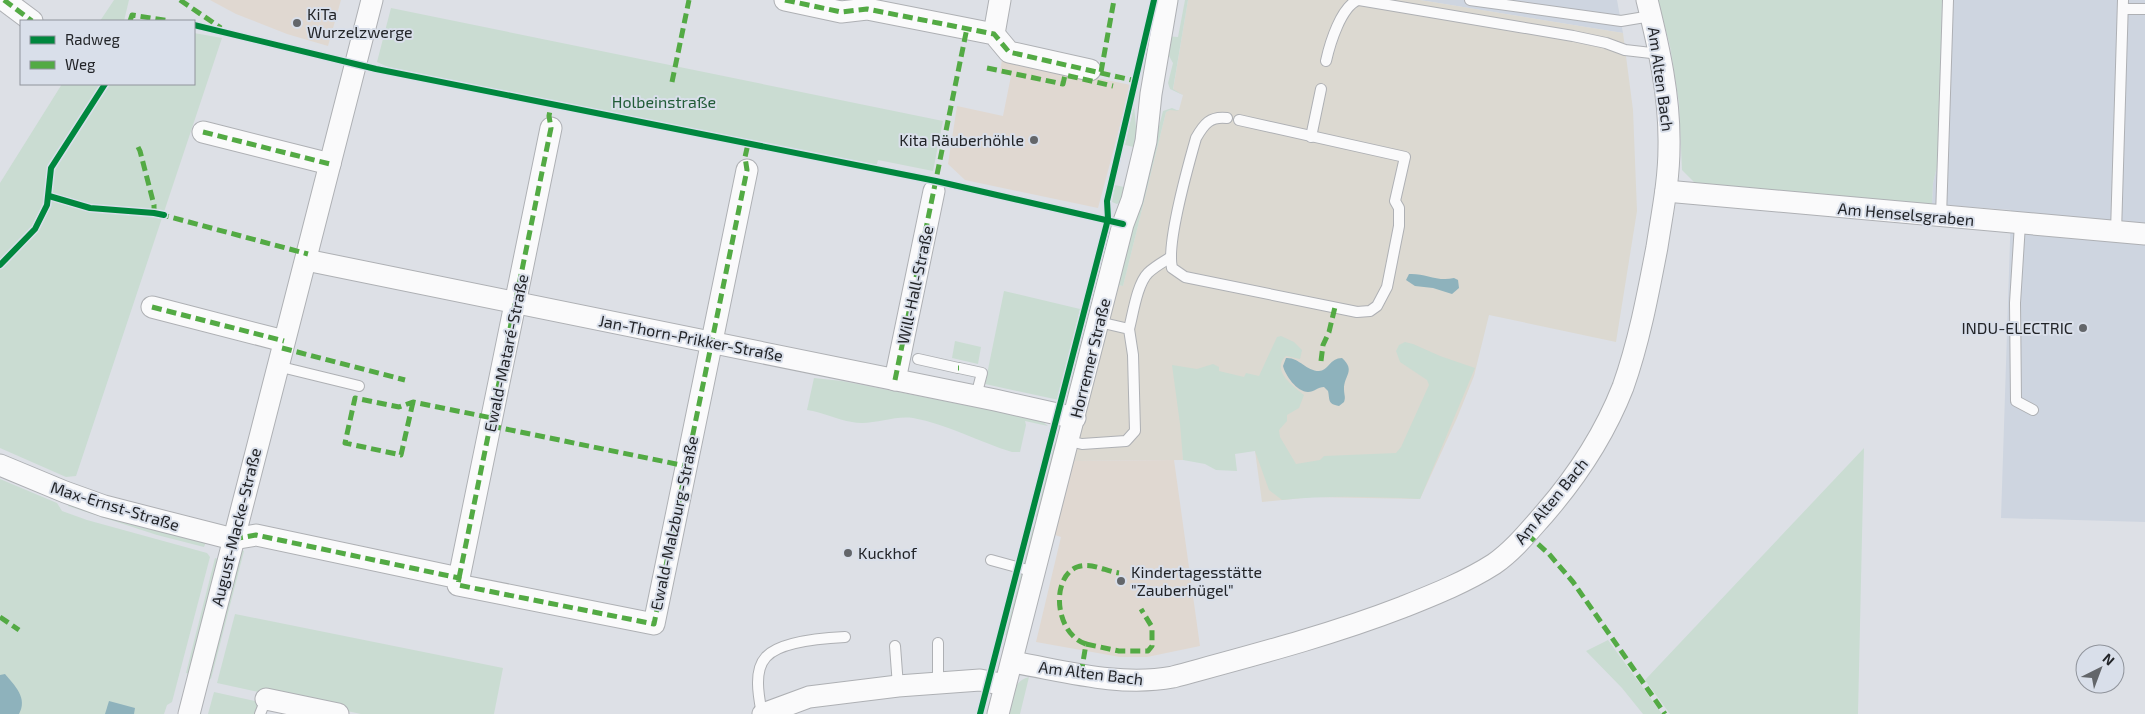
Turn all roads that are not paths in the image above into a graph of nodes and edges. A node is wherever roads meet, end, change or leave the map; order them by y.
1 (4, 0) edge
2 (372, 0) edge
3 (785, 0) edge
4 (1000, 0) edge
5 (1167, 0) edge
6 (1358, 0) edge
7 (1470, 0) edge
8 (1948, 0) edge
9 (2123, 4) edge
10 (1649, 8) edge
11 (2145, 9) edge
12 (31, 20) edge
13 (994, 34) junction
14 (1660, 54) junction
15 (1326, 61) dead end
16 (1090, 70) dead end
17 (1321, 89) dead end
18 (1227, 118) dead end
19 (1239, 120) dead end
20 (551, 128) dead end
21 (203, 132) dead end
22 (1311, 136) junction
23 (330, 164) junction
24 (747, 170) dead end
25 (934, 191) dead end
26 (1666, 191) junction
27 (1941, 217) junction
28 (2020, 224) junction
29 (2116, 232) junction
30 (2145, 234) edge
31 (1171, 257) junction
32 (306, 260) junction
33 (516, 303) junction
34 (152, 307) dead end
35 (1099, 322) junction
36 (1129, 329) junction
37 (284, 341) junction
38 (711, 342) junction
39 (918, 359) dead end
40 (937, 364) junction
41 (277, 366) junction
42 (895, 380) junction
43 (359, 386) dead end
44 (932, 387) junction
45 (976, 396) junction
46 (2033, 410) dead end
47 (1075, 418) junction
48 (1068, 441) junction
49 (0, 465) edge
50 (233, 539) junction
51 (991, 560) dead end
52 (1035, 572) junction
53 (459, 578) junction
54 (845, 637) dead end
55 (938, 643) dead end
56 (895, 646) dead end
57 (1012, 662) junction
58 (938, 683) junction
59 (1006, 685) junction
60 (898, 686) junction
61 (263, 706) edge
62 (189, 714) edge
63 (338, 714) edge
64 (762, 714) edge
65 (998, 714) edge

1 - 12 street
2 - 23 street, August-Macke-Straße
3 - 13 street
4 - 13 street
5 - 35 street, Horremer Straße
6 - 14 lane
6 - 15 lane
7 - 10 lane
8 - 27 lane
9 - 11 lane
9 - 29 lane
10 - 14 street, Am Alten Bach
13 - 16 street
14 - 26 street, Am Alten Bach
17 - 22 lane
18 - 31 lane
19 - 22 lane
20 - 33 street, Ewald-Mataré-Straße
21 - 23 street
22 - 31 lane
23 - 32 street, August-Macke-Straße
24 - 38 street, Ewald-Malzburg-Straße
25 - 42 street, Will-Hall-Straße
26 - 27 street, Am Henselsgraben
26 - 57 street, Am Alten Bach
27 - 28 street, Am Henselsgraben
28 - 29 street, Am Henselsgraben
28 - 46 lane
29 - 30 street, Am Henselsgraben
31 - 36 lane
32 - 33 street, Jan-Thorn-Prikker-Straße
32 - 37 street, August-Macke-Straße
33 - 38 street, Jan-Thorn-Prikker-Straße
33 - 53 street, Ewald-Mataré-Straße
34 - 37 street
35 - 36 lane
35 - 47 street, Horremer Straße
36 - 48 lane
37 - 41 street, August-Macke-Straße
38 - 42 street, Jan-Thorn-Prikker-Straße
38 - 53 street, Ewald-Malzburg-Straße
39 - 40 lane
40 - 44 lane
40 - 45 lane
41 - 43 lane
41 - 50 street, August-Macke-Straße
42 - 44 street, Jan-Thorn-Prikker-Straße
44 - 45 street, Jan-Thorn-Prikker-Straße
45 - 47 street, Jan-Thorn-Prikker-Straße
47 - 48 street, Horremer Straße
48 - 52 street, Horremer Straße
49 - 50 street, Max-Ernst-Straße
50 - 53 street, Ewald-Malzburg-Straße
50 - 62 street, August-Macke-Straße
51 - 52 lane
52 - 57 street, Horremer Straße
54 - 64 lane
55 - 58 lane
56 - 60 lane
57 - 59 street, Horremer Straße
58 - 59 street
58 - 60 street
59 - 65 street, Horremer Straße
60 - 64 street
61 - 63 street

